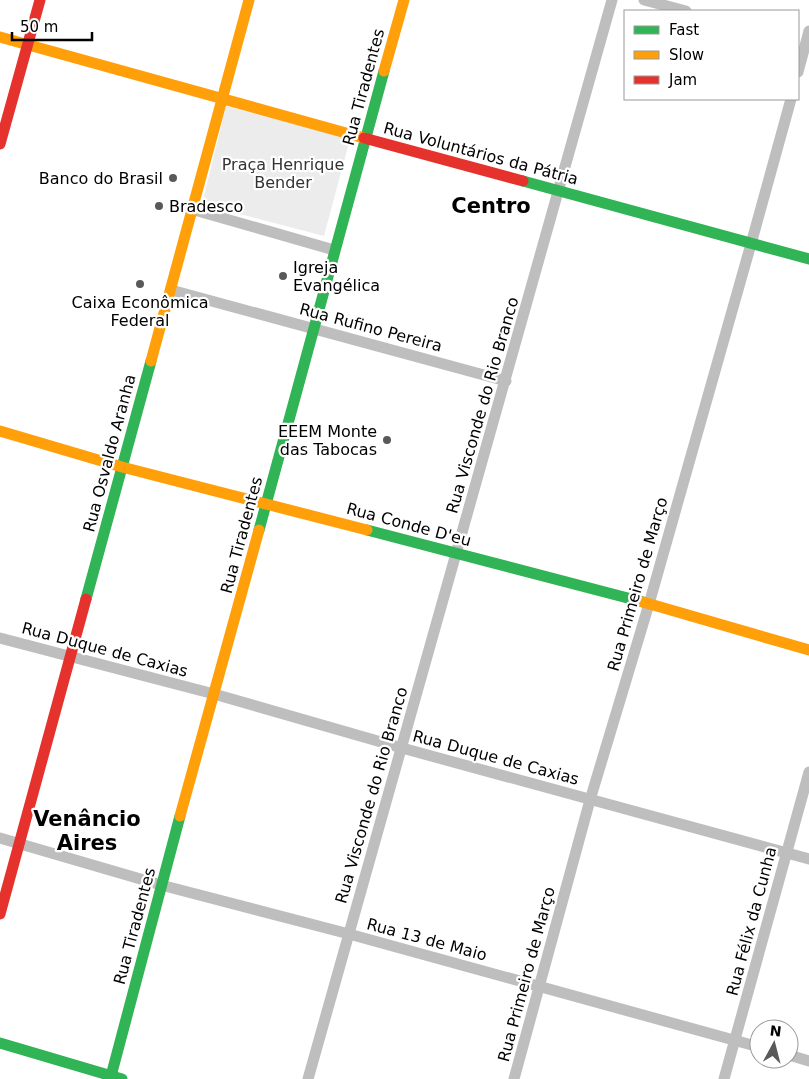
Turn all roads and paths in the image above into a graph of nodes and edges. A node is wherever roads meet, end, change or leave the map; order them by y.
1 (40, 0) edge
2 (249, 0) edge
3 (404, 0) edge
4 (612, 0) edge
5 (644, 0) edge
6 (682, 10) edge
7 (809, 31) edge
8 (0, 37) edge
9 (804, 43) edge
10 (28, 45) junction
11 (799, 67) edge
12 (222, 99) junction
13 (791, 100) edge
14 (366, 138) junction
15 (0, 144) edge
16 (559, 191) junction
17 (191, 209) junction
18 (752, 244) junction
19 (334, 250) junction
20 (809, 259) edge
21 (170, 290) junction
22 (313, 328) junction
23 (506, 381) junction
24 (0, 431) edge
25 (122, 467) junction
26 (266, 503) junction
27 (457, 553) junction
28 (648, 604) junction
29 (0, 638) edge
30 (809, 650) edge
31 (70, 657) junction
32 (214, 694) junction
33 (402, 748) junction
34 (809, 772) edge
35 (590, 800) junction
36 (0, 838) edge
37 (19, 844) junction
38 (786, 854) junction
39 (809, 859) edge
40 (161, 885) junction
41 (0, 914) edge
42 (349, 934) junction
43 (539, 987) junction
44 (735, 1041) junction
45 (0, 1043) edge
46 (749, 1044) edge
47 (110, 1077) edge
48 (122, 1079) edge
49 (308, 1079) edge
50 (514, 1079) edge
51 (724, 1079) edge

1 - 10 main road
2 - 12 main road, Rua Osvaldo Aranha
3 - 14 main road, Rua Tiradentes
4 - 16 street, Rua Visconde do Rio Branco
5 - 6 street
7 - 9 street
8 - 10 main road, Rua Voluntários da Pátria
9 - 11 street
10 - 12 main road, Rua Voluntários da Pátria
10 - 15 main road
12 - 14 main road, Rua Voluntários da Pátria
12 - 17 main road, Rua Osvaldo Aranha
13 - 18 street, Rua Primeiro de Março
14 - 16 main road, Rua Voluntários da Pátria
14 - 19 main road, Rua Tiradentes
16 - 18 main road, Rua Voluntários da Pátria
16 - 23 street, Rua Visconde do Rio Branco
17 - 19 street
17 - 21 main road, Rua Osvaldo Aranha
18 - 20 main road, Rua Voluntários da Pátria
18 - 28 street, Rua Primeiro de Março
19 - 22 main road, Rua Tiradentes
21 - 22 street, Rua Rufino Pereira
21 - 25 main road, Rua Osvaldo Aranha
22 - 23 street, Rua Rufino Pereira
22 - 26 main road, Rua Tiradentes
23 - 27 street, Rua Visconde do Rio Branco
24 - 25 main road, Rua Conde D'eu
25 - 26 main road, Rua Conde D'eu
25 - 31 main road, Rua Osvaldo Aranha
26 - 27 main road, Rua Conde D'eu
26 - 32 main road, Rua Tiradentes
27 - 28 main road, Rua Conde D'eu
27 - 33 street, Rua Visconde do Rio Branco
28 - 30 main road, Rua Conde D'eu
28 - 35 street, Rua Primeiro de Março
29 - 31 street, Rua Duque de Caxias
31 - 32 street, Rua Duque de Caxias
31 - 37 main road, Rua Osvaldo Aranha
32 - 33 street, Rua Duque de Caxias
32 - 40 main road, Rua Tiradentes
33 - 35 street, Rua Duque de Caxias
33 - 42 street, Rua Visconde do Rio Branco
34 - 38 street, Rua Félix da Cunha
35 - 38 street, Rua Duque de Caxias
35 - 43 street, Rua Primeiro de Março
36 - 37 street, Rua 13 de Maio
37 - 40 street, Rua 13 de Maio
37 - 41 main road, Rua Osvaldo Aranha
38 - 39 street, Rua Duque de Caxias
38 - 44 street, Rua Félix da Cunha
40 - 42 street, Rua 13 de Maio
40 - 47 main road, Rua Tiradentes
42 - 43 street, Rua 13 de Maio
42 - 49 street, Rua Visconde do Rio Branco
43 - 44 street, Rua 13 de Maio
43 - 50 street, Rua Primeiro de Março
44 - 46 street, Rua 13 de Maio
44 - 51 street, Rua Félix da Cunha
45 - 47 main road
47 - 48 main road

